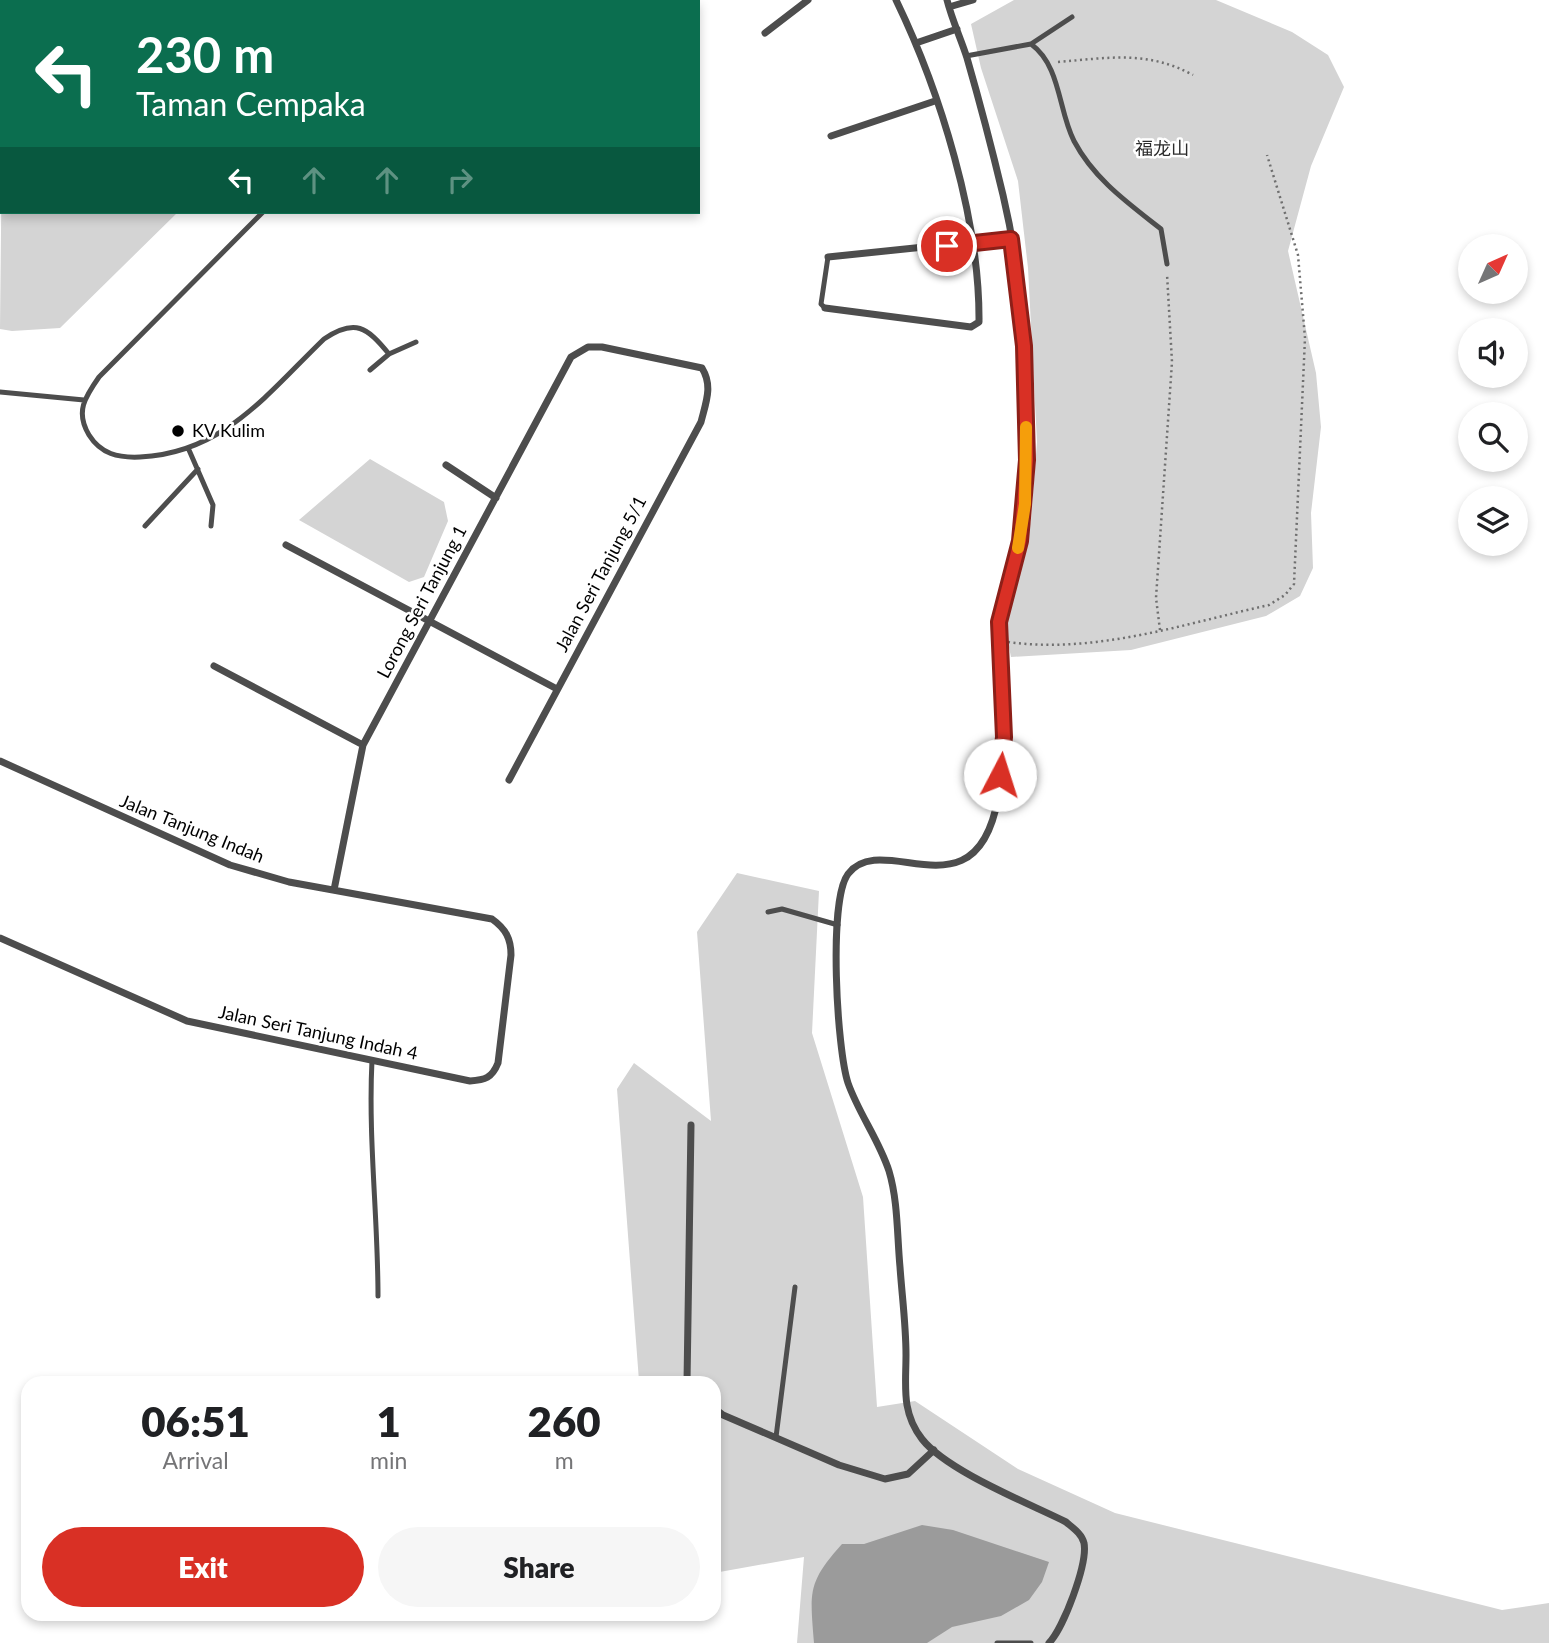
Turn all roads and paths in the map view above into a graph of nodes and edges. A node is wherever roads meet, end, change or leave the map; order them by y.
1 (808, 0) edge
2 (895, 0) edge
3 (973, 0) edge
4 (948, 4) edge
5 (1072, 17) dead end
6 (957, 29) junction
7 (765, 33) dead end
8 (916, 43) junction
9 (1031, 44) junction
10 (966, 56) junction
11 (1048, 62) junction
12 (1194, 75) dead end
13 (935, 101) junction
14 (831, 136) dead end
15 (1267, 155) dead end
16 (261, 214) edge
17 (1011, 239) junction
18 (971, 243) junction
19 (828, 257) joint
20 (1167, 264) joint
21 (824, 307) joint
22 (416, 342) dead end
23 (584, 349) joint
24 (390, 354) junction
25 (370, 370) dead end
26 (0, 392) edge
27 (84, 400) junction
28 (189, 450) junction
29 (446, 465) dead end
30 (198, 469) junction
31 (496, 498) junction
32 (145, 526) dead end
33 (211, 526) dead end
34 (286, 545) dead end
35 (429, 623) junction
36 (1160, 629) junction
37 (998, 640) junction
38 (214, 666) dead end
39 (557, 689) junction
40 (363, 745) junction
41 (0, 761) edge
42 (509, 780) dead end
43 (334, 890) junction
44 (768, 912) dead end
45 (838, 925) junction
46 (503, 927) joint
47 (0, 938) edge
48 (372, 1060) junction
49 (691, 1125) dead end
50 (795, 1287) dead end
51 (378, 1296) dead end
52 (687, 1376) edge
53 (721, 1414) edge
54 (776, 1437) junction
55 (934, 1450) junction
56 (998, 1643) edge
57 (1031, 1643) edge
58 (1049, 1643) edge

1 - 7 street
2 - 8 street
3 - 4 street
4 - 6 street
5 - 9 lane
6 - 8 street
6 - 10 street
8 - 13 street
9 - 10 lane
9 - 11 lane
10 - 17 street
11 - 12 path
11 - 20 lane
13 - 14 street
13 - 18 street
15 - 36 path
16 - 27 lane
17 - 18 street
17 - 37 street
18 - 19 street
18 - 21 street
19 - 21 lane
20 - 36 path
22 - 24 lane
23 - 31 street, Lorong Seri Tanjung 1
23 - 39 street, Jalan Seri Tanjung 5/1
24 - 25 lane
24 - 28 lane
26 - 27 lane
27 - 28 lane
28 - 30 lane
29 - 31 street
30 - 32 lane
30 - 33 lane
31 - 35 street, Lorong Seri Tanjung 1
34 - 35 street
35 - 39 street
35 - 40 street, Lorong Seri Tanjung 1
36 - 37 path
37 - 45 street
38 - 40 street
39 - 42 street, Jalan Seri Tanjung 5/1
40 - 43 street, Lorong Seri Tanjung 1
41 - 43 street, Jalan Tanjung Indah
43 - 46 street, Jalan Tanjung Indah
44 - 45 lane
45 - 55 street
46 - 48 street, Jalan Seri Tanjung Indah 4
47 - 48 street, Jalan Seri Tanjung Indah 4
48 - 51 lane
49 - 52 street
50 - 54 lane
53 - 54 street
54 - 55 street
55 - 58 street
56 - 57 lane

